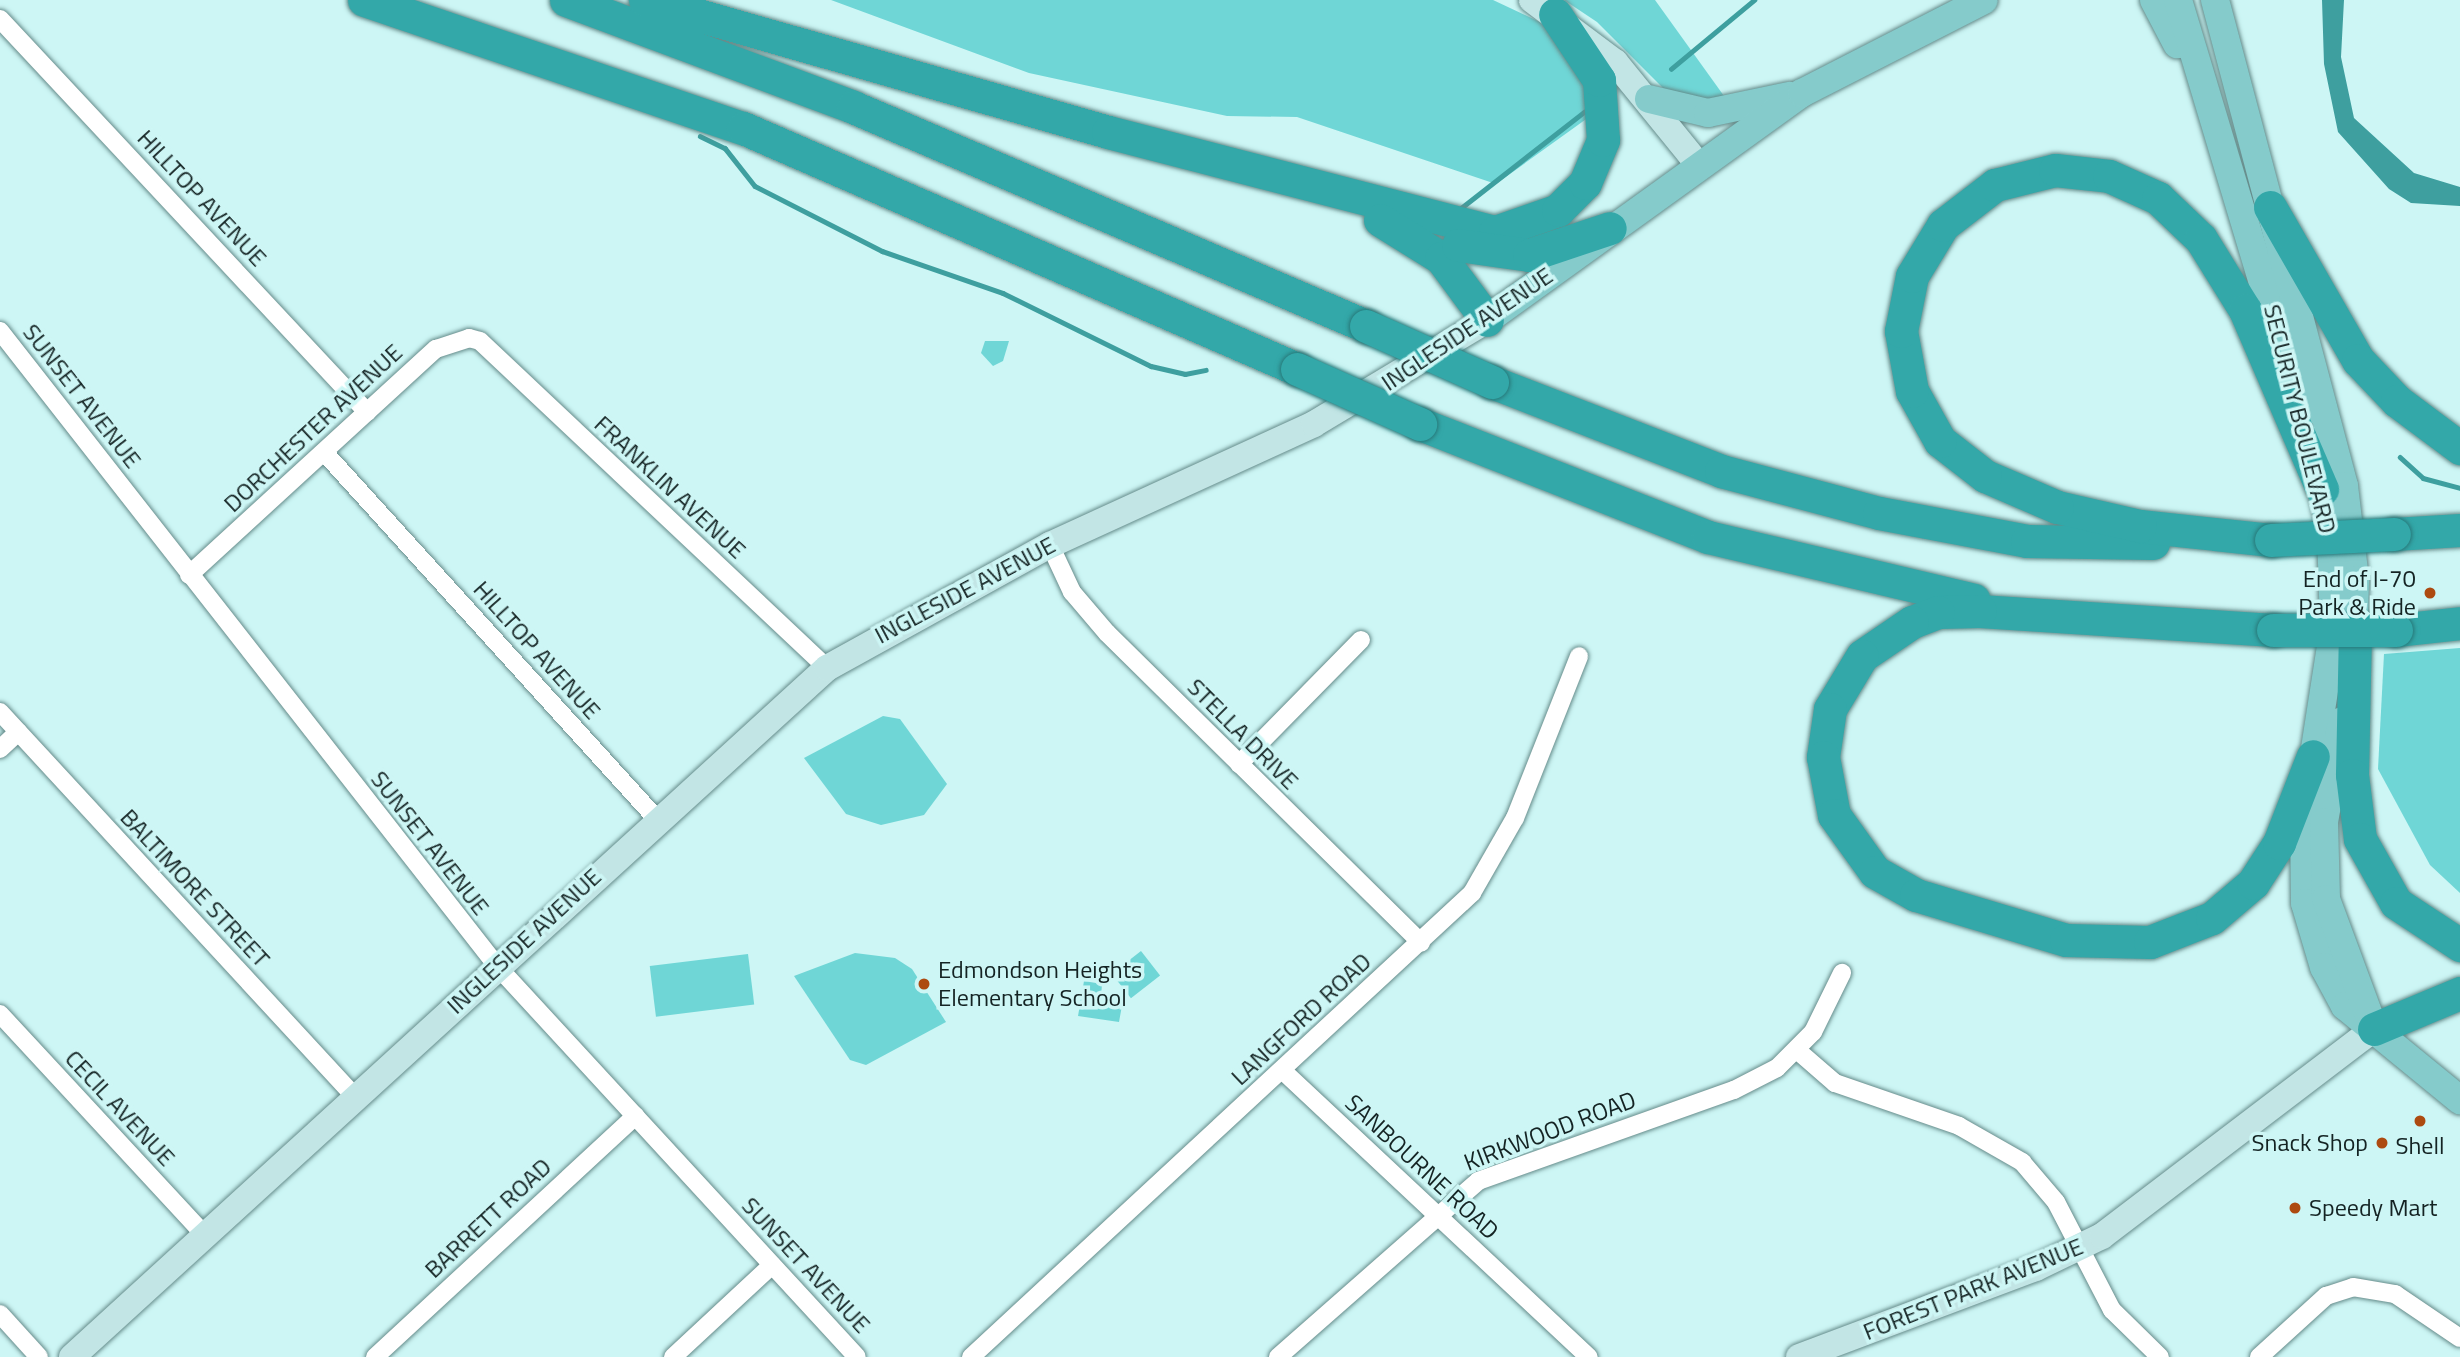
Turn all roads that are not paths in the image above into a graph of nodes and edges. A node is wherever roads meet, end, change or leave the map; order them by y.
1 (364, 0) edge
2 (566, 0) edge
3 (645, 0) edge
4 (1984, 0) edge
5 (2154, 0) edge
6 (2178, 0) edge
7 (2219, 0) edge
8 (1544, 7) edge
9 (0, 19) edge
10 (1802, 93) junction
11 (1649, 99) junction
12 (2213, 130) junction
13 (1108, 132) junction
14 (1697, 163) junction
15 (2270, 207) junction
16 (1393, 224) junction
17 (1610, 228) junction
18 (1487, 320) junction
19 (0, 331) edge
20 (480, 341) joint
21 (367, 412) junction
22 (2460, 449) edge
23 (324, 452) junction
24 (2322, 489) junction
25 (2460, 530) edge
26 (2271, 540) junction
27 (1050, 545) junction
28 (189, 575) junction
29 (2056, 616) junction
30 (2460, 623) edge
31 (2355, 629) junction
32 (2396, 630) junction
33 (2460, 630) edge
34 (1361, 640) dead end
35 (1579, 656) dead end
36 (827, 668) junction
37 (0, 712) edge
38 (18, 732) junction
39 (0, 749) edge
40 (2313, 756) junction
41 (1239, 764) junction
42 (657, 819) junction
43 (1421, 943) junction
44 (2460, 945) edge
45 (497, 966) junction
46 (1842, 973) dead end
47 (2460, 993) edge
48 (0, 1014) edge
49 (2374, 1029) junction
50 (1798, 1051) junction
51 (1282, 1070) junction
52 (355, 1097) junction
53 (2460, 1100) edge
54 (635, 1116) junction
55 (1436, 1213) junction
56 (205, 1235) junction
57 (2078, 1250) junction
58 (772, 1265) junction
59 (0, 1314) edge
60 (2460, 1338) edge
61 (39, 1357) edge
62 (72, 1357) edge
63 (375, 1357) edge
64 (673, 1357) edge
65 (857, 1357) edge
66 (971, 1357) edge
67 (1279, 1357) edge
68 (1589, 1357) edge
69 (1799, 1357) edge
70 (2160, 1357) edge
71 (2259, 1357) edge

1 - 29 highway, bridge
2 - 26 highway, bridge
3 - 13 highway
4 - 10 main road, INGLESIDE AVENUE
5 - 12 main road
6 - 12 main road, SECURITY BOULEVARD
7 - 15 main road, SECURITY BOULEVARD
8 - 11 main road
8 - 13 highway
9 - 21 street, HILLTOP AVENUE
10 - 11 main road
10 - 14 main road, INGLESIDE AVENUE
11 - 14 main road
12 - 24 main road, SECURITY BOULEVARD
13 - 16 highway
14 - 17 main road, INGLESIDE AVENUE
15 - 22 highway
15 - 31 main road, SECURITY BOULEVARD
16 - 17 highway
16 - 18 highway
17 - 18 main road, INGLESIDE AVENUE
18 - 27 main road, INGLESIDE AVENUE
19 - 28 street, SUNSET AVENUE
20 - 21 street, DORCHESTER AVENUE
20 - 36 street, FRANKLIN AVENUE
21 - 23 street, DORCHESTER AVENUE
23 - 28 street, DORCHESTER AVENUE
23 - 42 street, HILLTOP AVENUE
24 - 26 highway
24 - 40 main road, SECURITY BOULEVARD
25 - 26 highway, bridge
27 - 36 main road, INGLESIDE AVENUE
27 - 41 street, STELLA DRIVE
28 - 45 street, SUNSET AVENUE
29 - 32 highway, bridge
29 - 40 highway
30 - 32 highway
31 - 44 highway
31 - 49 main road, SECURITY BOULEVARD
32 - 33 highway
34 - 41 street
35 - 43 street, LANGFORD ROAD
36 - 42 main road, INGLESIDE AVENUE
37 - 38 street, BALTIMORE STREET
38 - 39 street
38 - 52 street, BALTIMORE STREET
40 - 49 main road, SECURITY BOULEVARD
41 - 43 street, STELLA DRIVE
42 - 45 main road, INGLESIDE AVENUE
43 - 51 street, LANGFORD ROAD
45 - 52 main road, INGLESIDE AVENUE
45 - 54 street, SUNSET AVENUE
46 - 50 street, KIRKWOOD ROAD
47 - 49 highway
48 - 56 street, CECIL AVENUE
49 - 53 main road
49 - 57 main road, FOREST PARK AVENUE
50 - 55 street, KIRKWOOD ROAD
50 - 57 street
51 - 55 street, SANBOURNE ROAD
51 - 66 street, LANGFORD ROAD
52 - 56 main road, INGLESIDE AVENUE
54 - 58 street, SUNSET AVENUE
54 - 63 street, BARRETT ROAD
55 - 67 street, KIRKWOOD ROAD
55 - 68 street, SANBOURNE ROAD
56 - 62 main road, INGLESIDE AVENUE
57 - 69 main road, FOREST PARK AVENUE
57 - 70 street
58 - 64 street
58 - 65 street, SUNSET AVENUE
59 - 61 street
60 - 71 street

